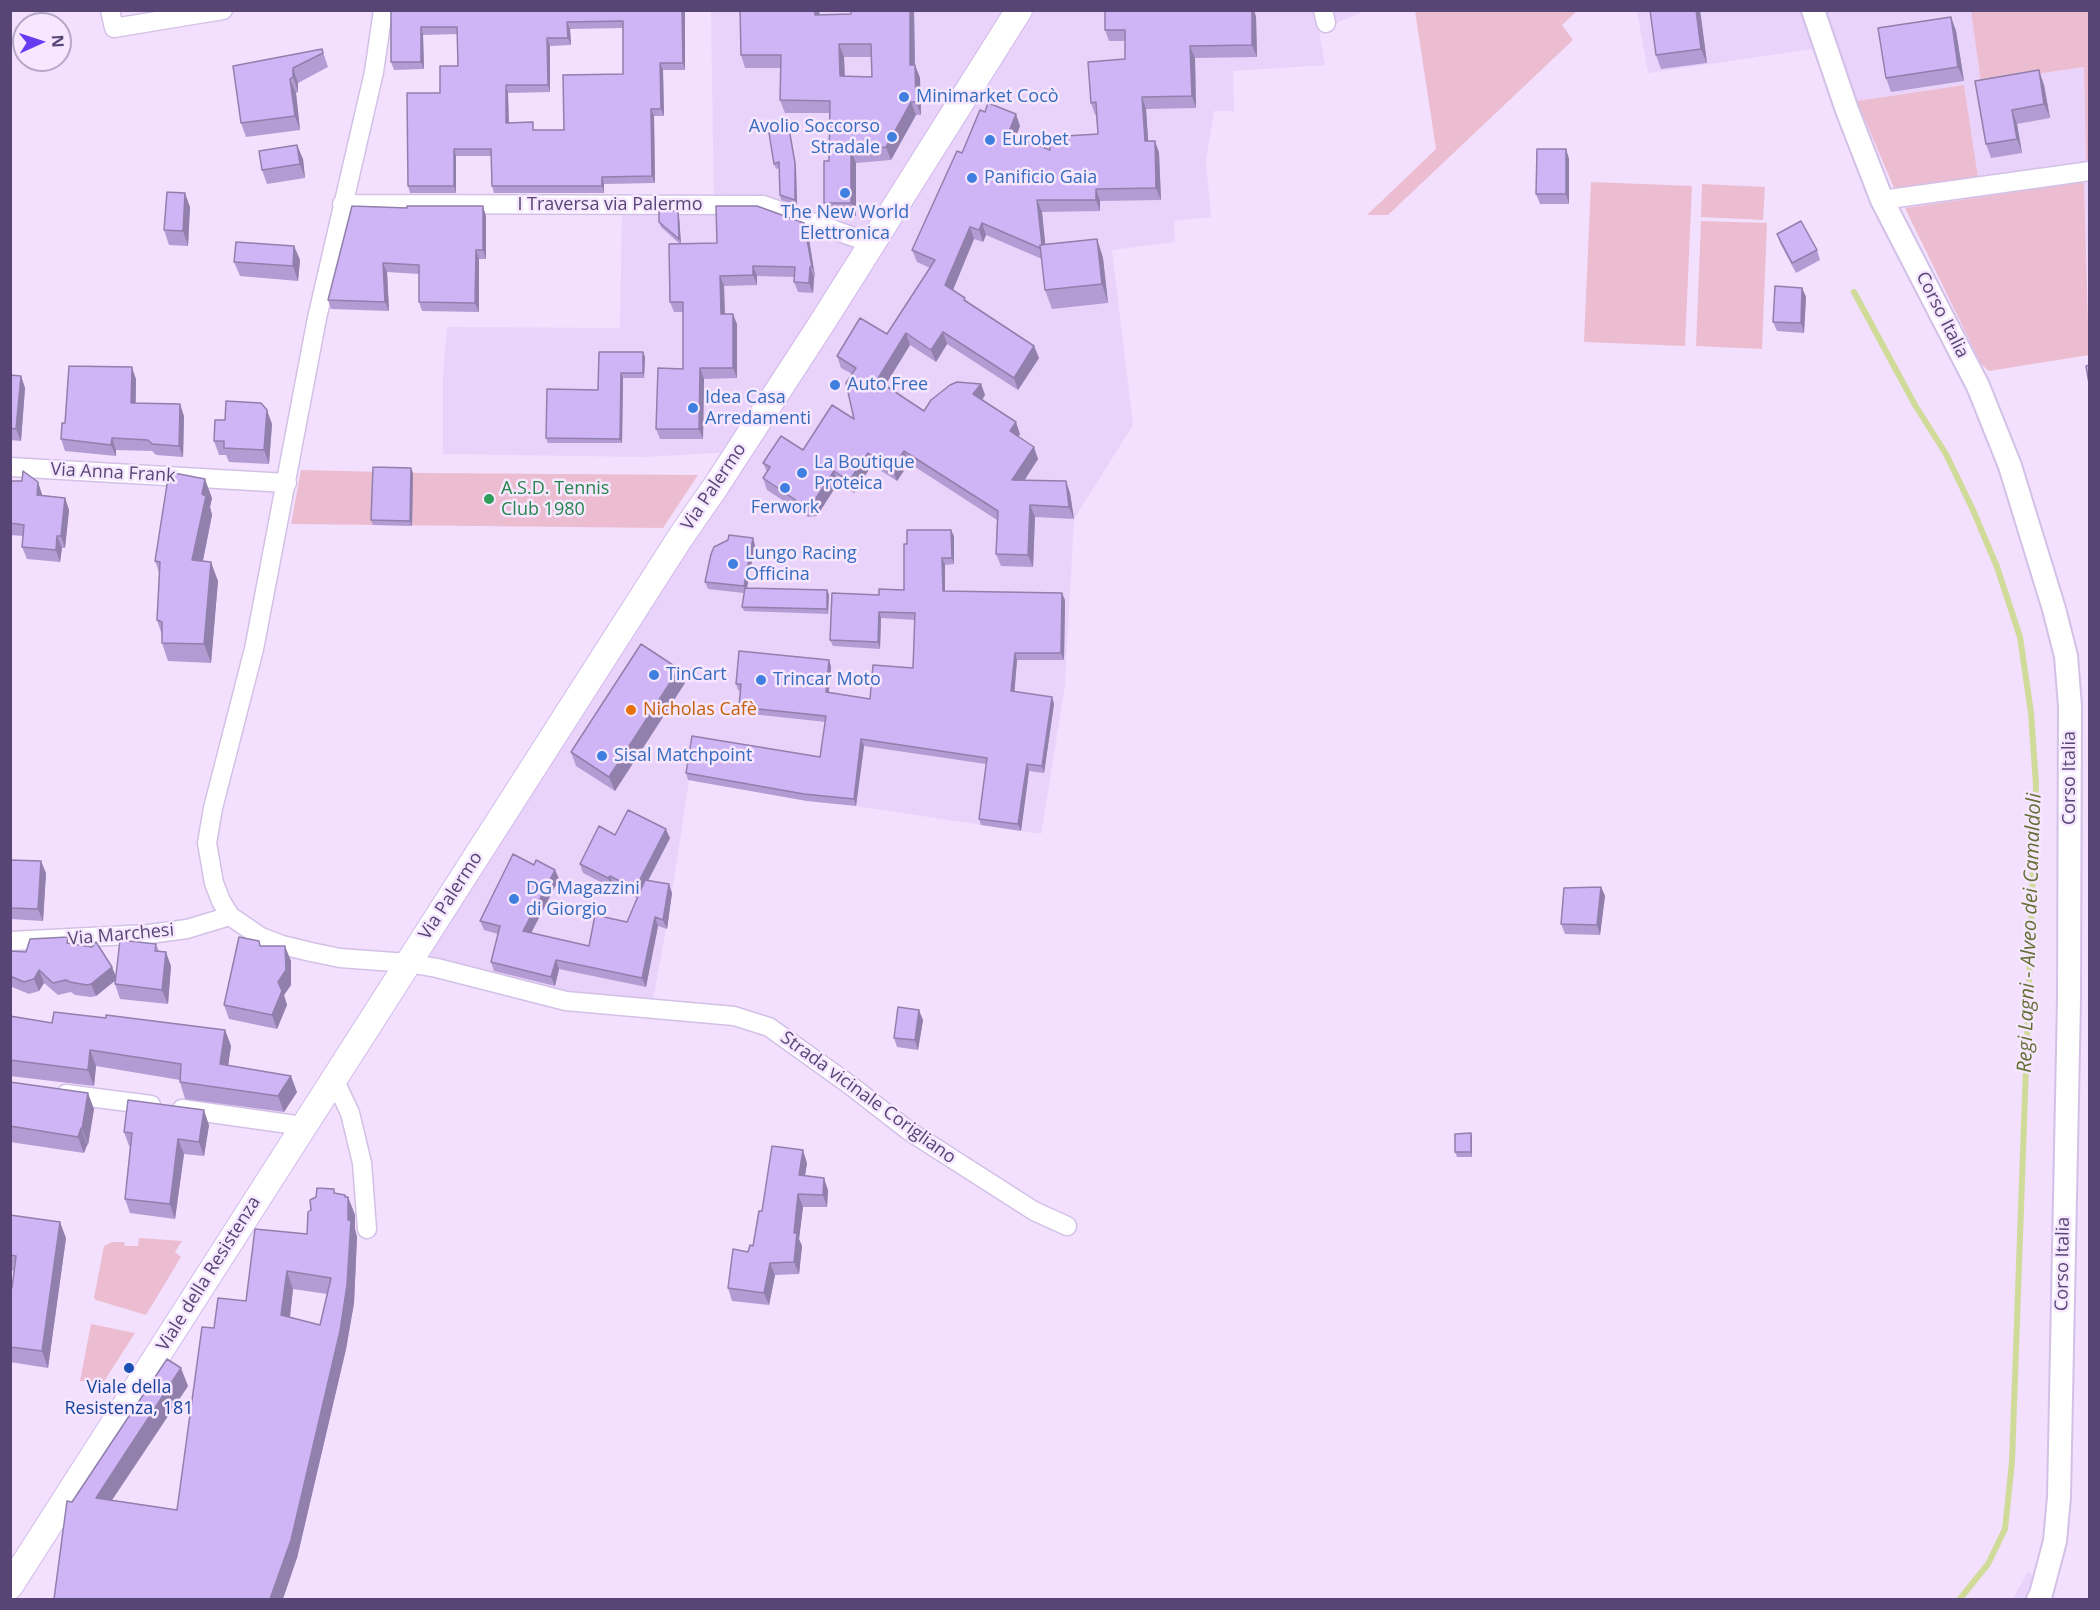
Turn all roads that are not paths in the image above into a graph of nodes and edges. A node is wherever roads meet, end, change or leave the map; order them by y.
1 (110, 10) edge
2 (223, 10) edge
3 (383, 10) edge
4 (1019, 10) edge
5 (1812, 10) edge
6 (2090, 171) edge
7 (1882, 200) junction
8 (342, 204) junction
9 (872, 243) junction
10 (10, 467) edge
11 (287, 483) junction
12 (230, 916) junction
13 (10, 941) edge
14 (408, 963) junction
15 (334, 1079) junction
16 (46, 1091) edge
17 (303, 1126) junction
18 (1068, 1226) dead end
19 (367, 1229) dead end
20 (10, 1586) edge
21 (2041, 1598) edge

1 - 2 street
3 - 8 street
4 - 9 main road, Via Palermo
5 - 7 street, Corso Italia
6 - 7 street
7 - 21 street, Corso Italia
8 - 9 street, I Traversa via Palermo
8 - 11 street
9 - 14 main road, Via Palermo
10 - 11 street, Via Anna Frank
11 - 12 street
12 - 13 street, Via Marchesi
12 - 14 street, Strada vicinale Corigliano
14 - 15 main road, Viale della Resistenza
14 - 18 street, Strada vicinale Corigliano
15 - 17 main road, Viale della Resistenza
15 - 19 street
16 - 17 street
17 - 20 main road, Viale della Resistenza

